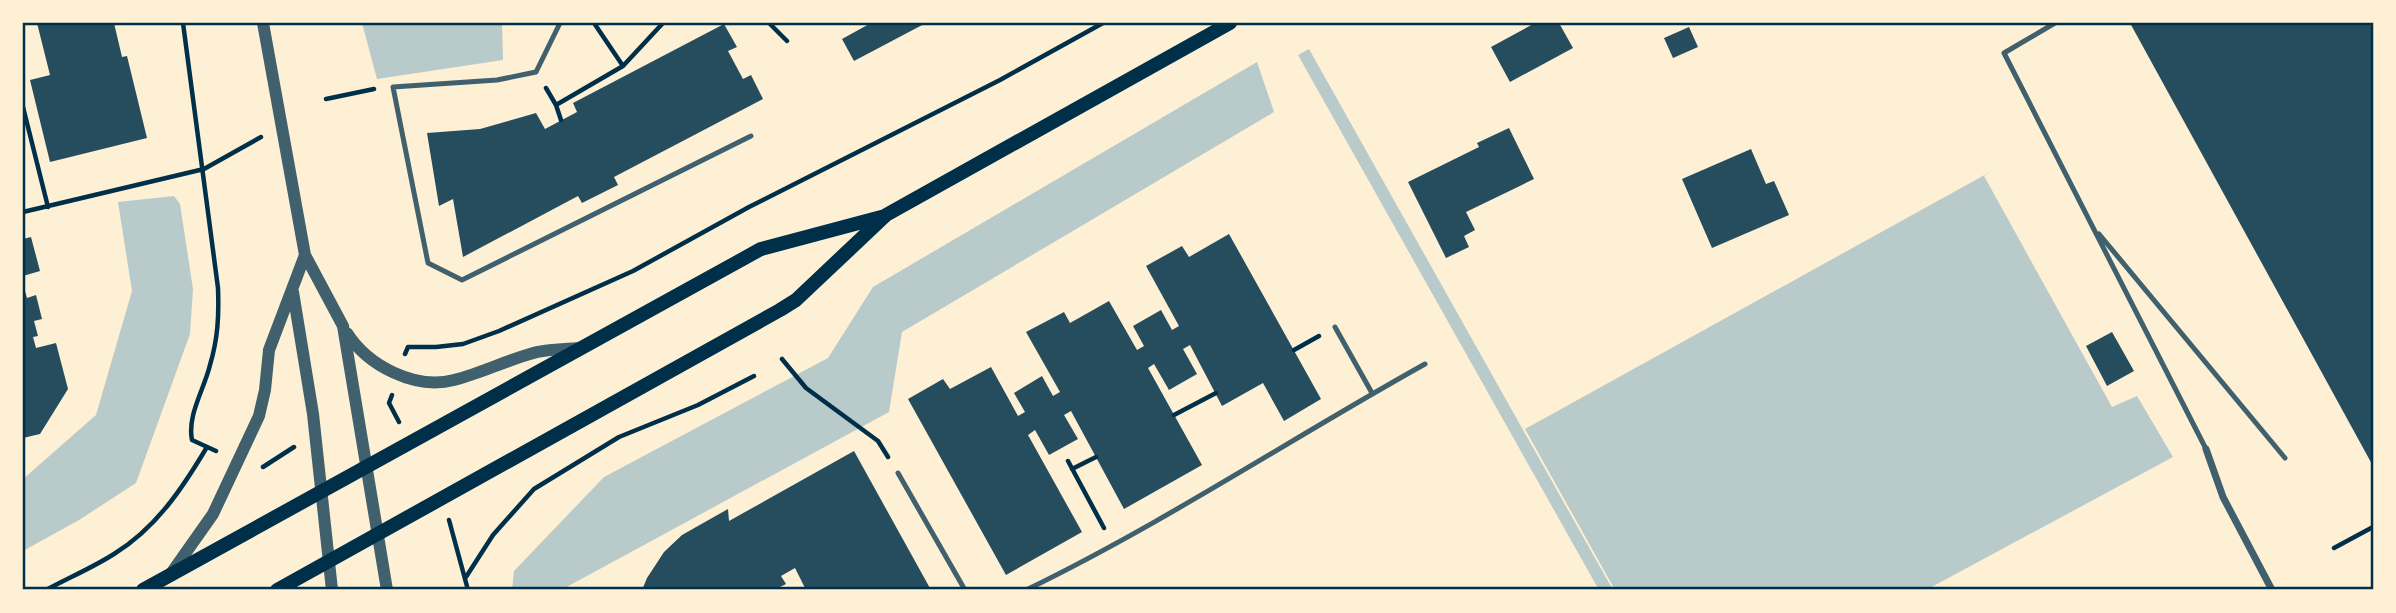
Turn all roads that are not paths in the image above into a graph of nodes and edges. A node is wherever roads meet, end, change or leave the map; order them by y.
1 (263, 23) edge
2 (560, 23) edge
3 (1230, 23) edge
4 (2055, 23) edge
5 (751, 136) dead end
6 (886, 215) junction
7 (2092, 227) junction
8 (305, 255) junction
9 (292, 292) junction
10 (343, 327) junction
11 (1335, 327) road end
12 (584, 348) junction
13 (1425, 364) dead end
14 (1372, 393) junction
15 (2206, 449) joint
16 (2285, 458) dead end
17 (368, 467) junction
18 (898, 473) road end
19 (321, 493) junction
20 (377, 535) junction
21 (327, 562) junction
22 (170, 575) junction
23 (143, 590) edge
24 (277, 590) edge
25 (332, 590) edge
26 (387, 590) edge
27 (965, 590) edge
28 (1027, 590) edge
29 (2273, 590) edge

1 - 8 street
2 - 5 lane
3 - 6 main road
4 - 7 lane
6 - 12 main road
6 - 20 main road
7 - 15 lane
7 - 16 lane
8 - 9 street
8 - 10 street
9 - 19 street
9 - 22 street
10 - 12 street
10 - 17 street
11 - 14 lane
12 - 17 main road
13 - 14 lane
14 - 28 lane
15 - 29 street
17 - 19 main road
17 - 20 street
18 - 27 lane
19 - 21 street
19 - 22 main road
20 - 21 main road
20 - 26 street
21 - 24 main road
21 - 25 street
22 - 23 main road

